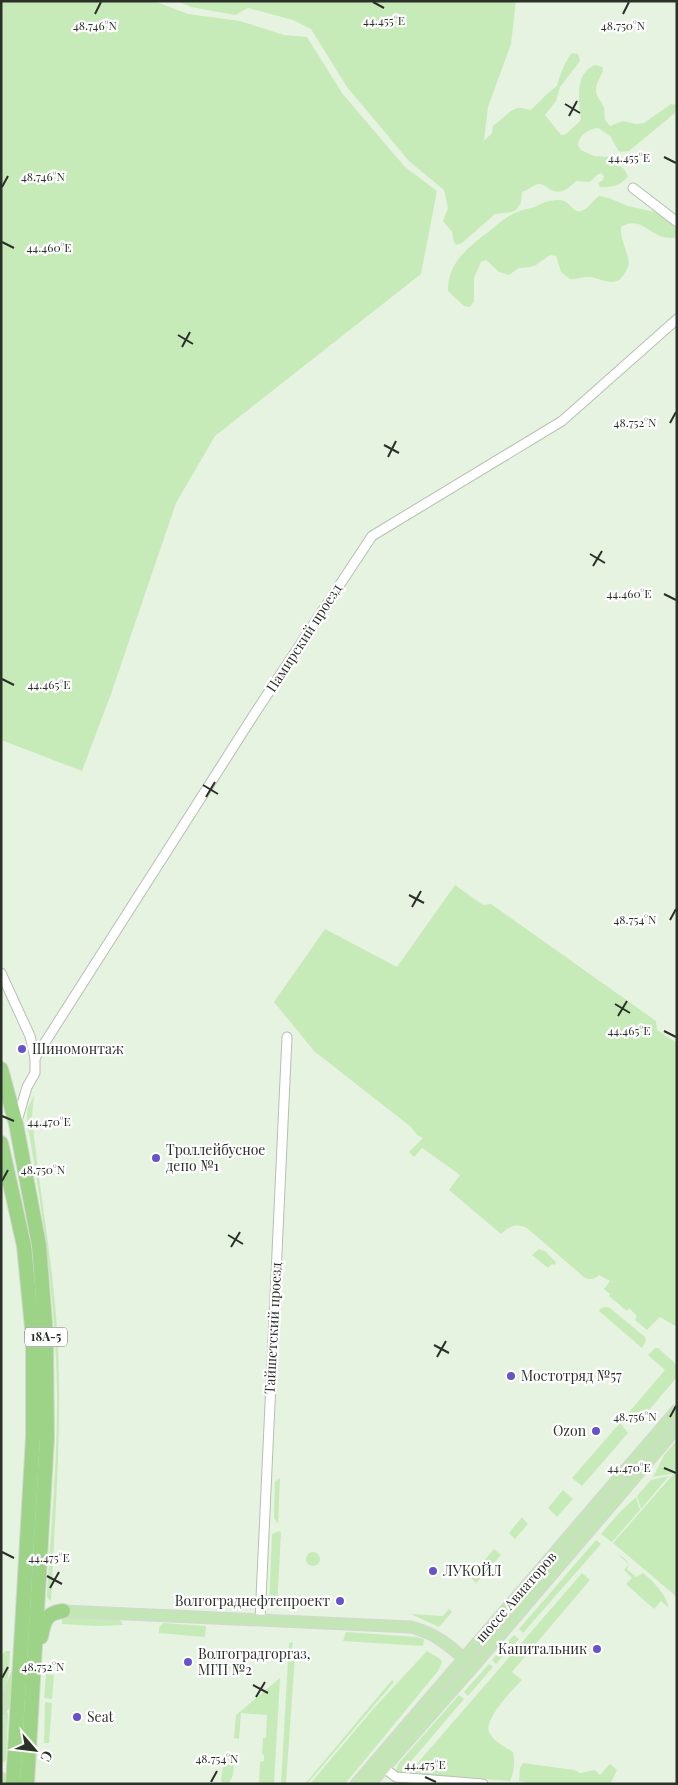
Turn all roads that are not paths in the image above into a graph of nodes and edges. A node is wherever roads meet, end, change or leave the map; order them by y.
1 (633, 188) dead end
2 (677, 222) edge
3 (677, 320) edge
4 (1, 973) edge
5 (287, 1037) dead end
6 (35, 1058) junction
7 (1, 1069) edge
8 (16, 1124) junction
9 (1, 1143) edge
10 (677, 1410) edge
11 (677, 1428) edge
12 (39, 1570) junction
13 (63, 1611) junction
14 (260, 1620) junction
15 (464, 1658) junction
16 (473, 1667) junction
17 (18, 1671) junction
18 (32, 1686) junction
19 (1, 1709) edge
20 (384, 1768) junction
21 (1, 1778) edge
22 (6, 1784) edge
23 (13, 1784) edge
24 (27, 1784) edge
25 (37, 1784) edge
26 (356, 1784) edge
27 (370, 1784) edge
28 (483, 1784) edge

1 - 2 street
3 - 6 street, Памирский проезд
4 - 6 street
5 - 14 street, Тайшетский проезд
6 - 8 street
7 - 8 highway, 18А-5
8 - 12 highway, 18А-5
9 - 17 highway, 18А-5
10 - 15 main road, шоссе Авиаторов
11 - 16 main road, шоссе Авиаторов
12 - 13 highway
12 - 18 highway, 18А-5
13 - 14 main road
13 - 18 highway
14 - 15 main road
15 - 16 main road
15 - 26 main road, шоссе Авиаторов
16 - 20 main road, шоссе Авиаторов
17 - 19 main road
17 - 23 highway, 18А-5
18 - 24 highway, 18А-5
18 - 25 highway
20 - 27 main road, шоссе Авиаторов
20 - 28 street
21 - 22 main road

